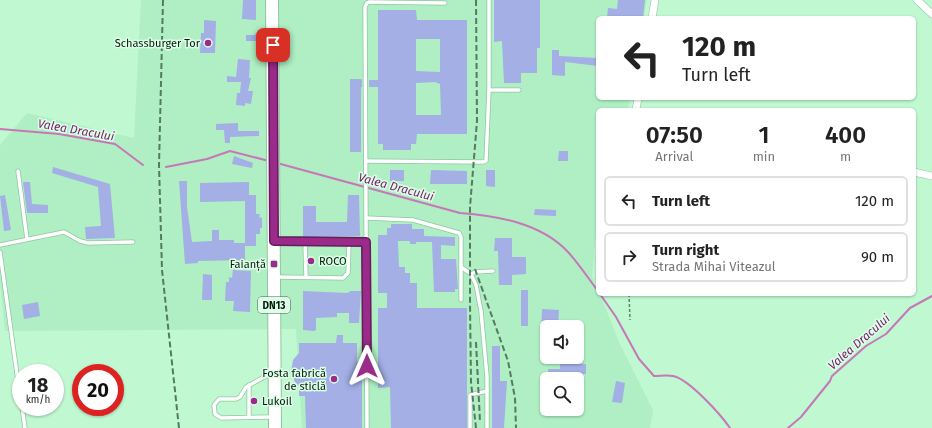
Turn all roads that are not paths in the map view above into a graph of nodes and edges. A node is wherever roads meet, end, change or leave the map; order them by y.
1 (272, 0) edge
2 (489, 0) edge
3 (655, 0) edge
4 (917, 0) edge
5 (445, 3) dead end
6 (932, 14) edge
7 (652, 16) edge
8 (489, 90) junction
9 (519, 90) dead end
10 (366, 161) junction
11 (18, 171) dead end
12 (916, 172) edge
13 (932, 176) edge
14 (366, 218) junction
15 (27, 239) junction
16 (274, 241) junction
17 (132, 242) dead end
18 (305, 242) junction
19 (347, 242) junction
20 (366, 242) junction
21 (0, 245) edge
22 (0, 252) edge
23 (461, 267) junction
24 (493, 272) dead end
25 (471, 274) junction
26 (274, 277) junction
27 (306, 277) junction
28 (461, 300) dead end
29 (16, 364) edge
30 (274, 374) junction
31 (249, 385) junction
32 (487, 391) junction
33 (23, 416) edge
34 (250, 417) junction
35 (274, 423) edge
36 (24, 428) edge
37 (367, 428) edge
38 (470, 428) edge
39 (487, 428) edge

1 - 16 highway, DN13
2 - 8 lane
3 - 7 street
4 - 6 street
5 - 10 lane
8 - 9 lane
8 - 10 lane
10 - 14 lane
11 - 15 lane
12 - 13 street
14 - 20 lane
14 - 23 lane
15 - 17 lane
15 - 21 lane
16 - 18 lane
16 - 26 highway, DN13
18 - 19 lane
18 - 27 lane
19 - 20 lane
19 - 27 lane
20 - 37 lane
22 - 29 lane
23 - 25 lane
23 - 28 lane
24 - 25 lane
25 - 32 lane
26 - 27 lane
26 - 30 highway, DN13
30 - 31 lane
30 - 35 highway, DN13
31 - 34 lane
31 - 34 lane
32 - 38 lane
32 - 39 lane
33 - 36 lane
34 - 35 lane

